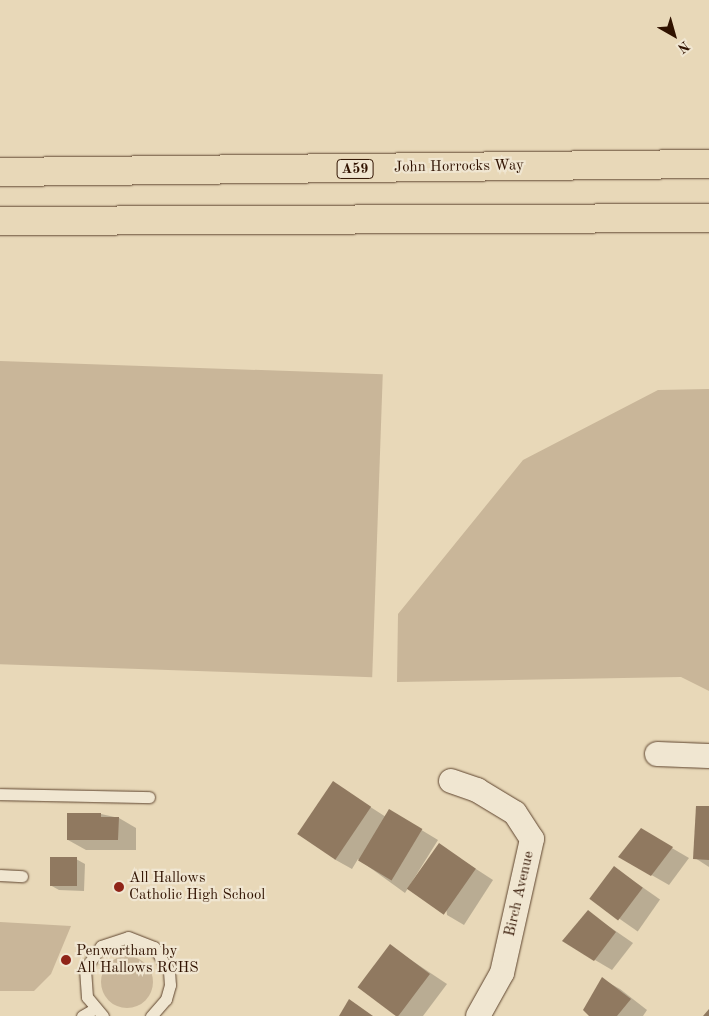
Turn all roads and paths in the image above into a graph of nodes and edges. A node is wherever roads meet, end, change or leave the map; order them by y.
1 (709, 164) edge
2 (0, 172) edge
3 (709, 218) edge
4 (0, 221) edge
5 (657, 754) dead end
6 (709, 756) edge
7 (451, 781) dead end
8 (0, 794) edge
9 (150, 797) dead end
10 (0, 875) edge
11 (22, 876) dead end
12 (98, 1012) edge
13 (82, 1016) edge
14 (150, 1016) edge
15 (478, 1016) edge

1 - 2 highway, John Horrocks Way / A59
3 - 4 highway
5 - 6 street
7 - 15 street, Birch Avenue
8 - 9 lane
10 - 11 lane
12 - 13 lane
12 - 14 lane

